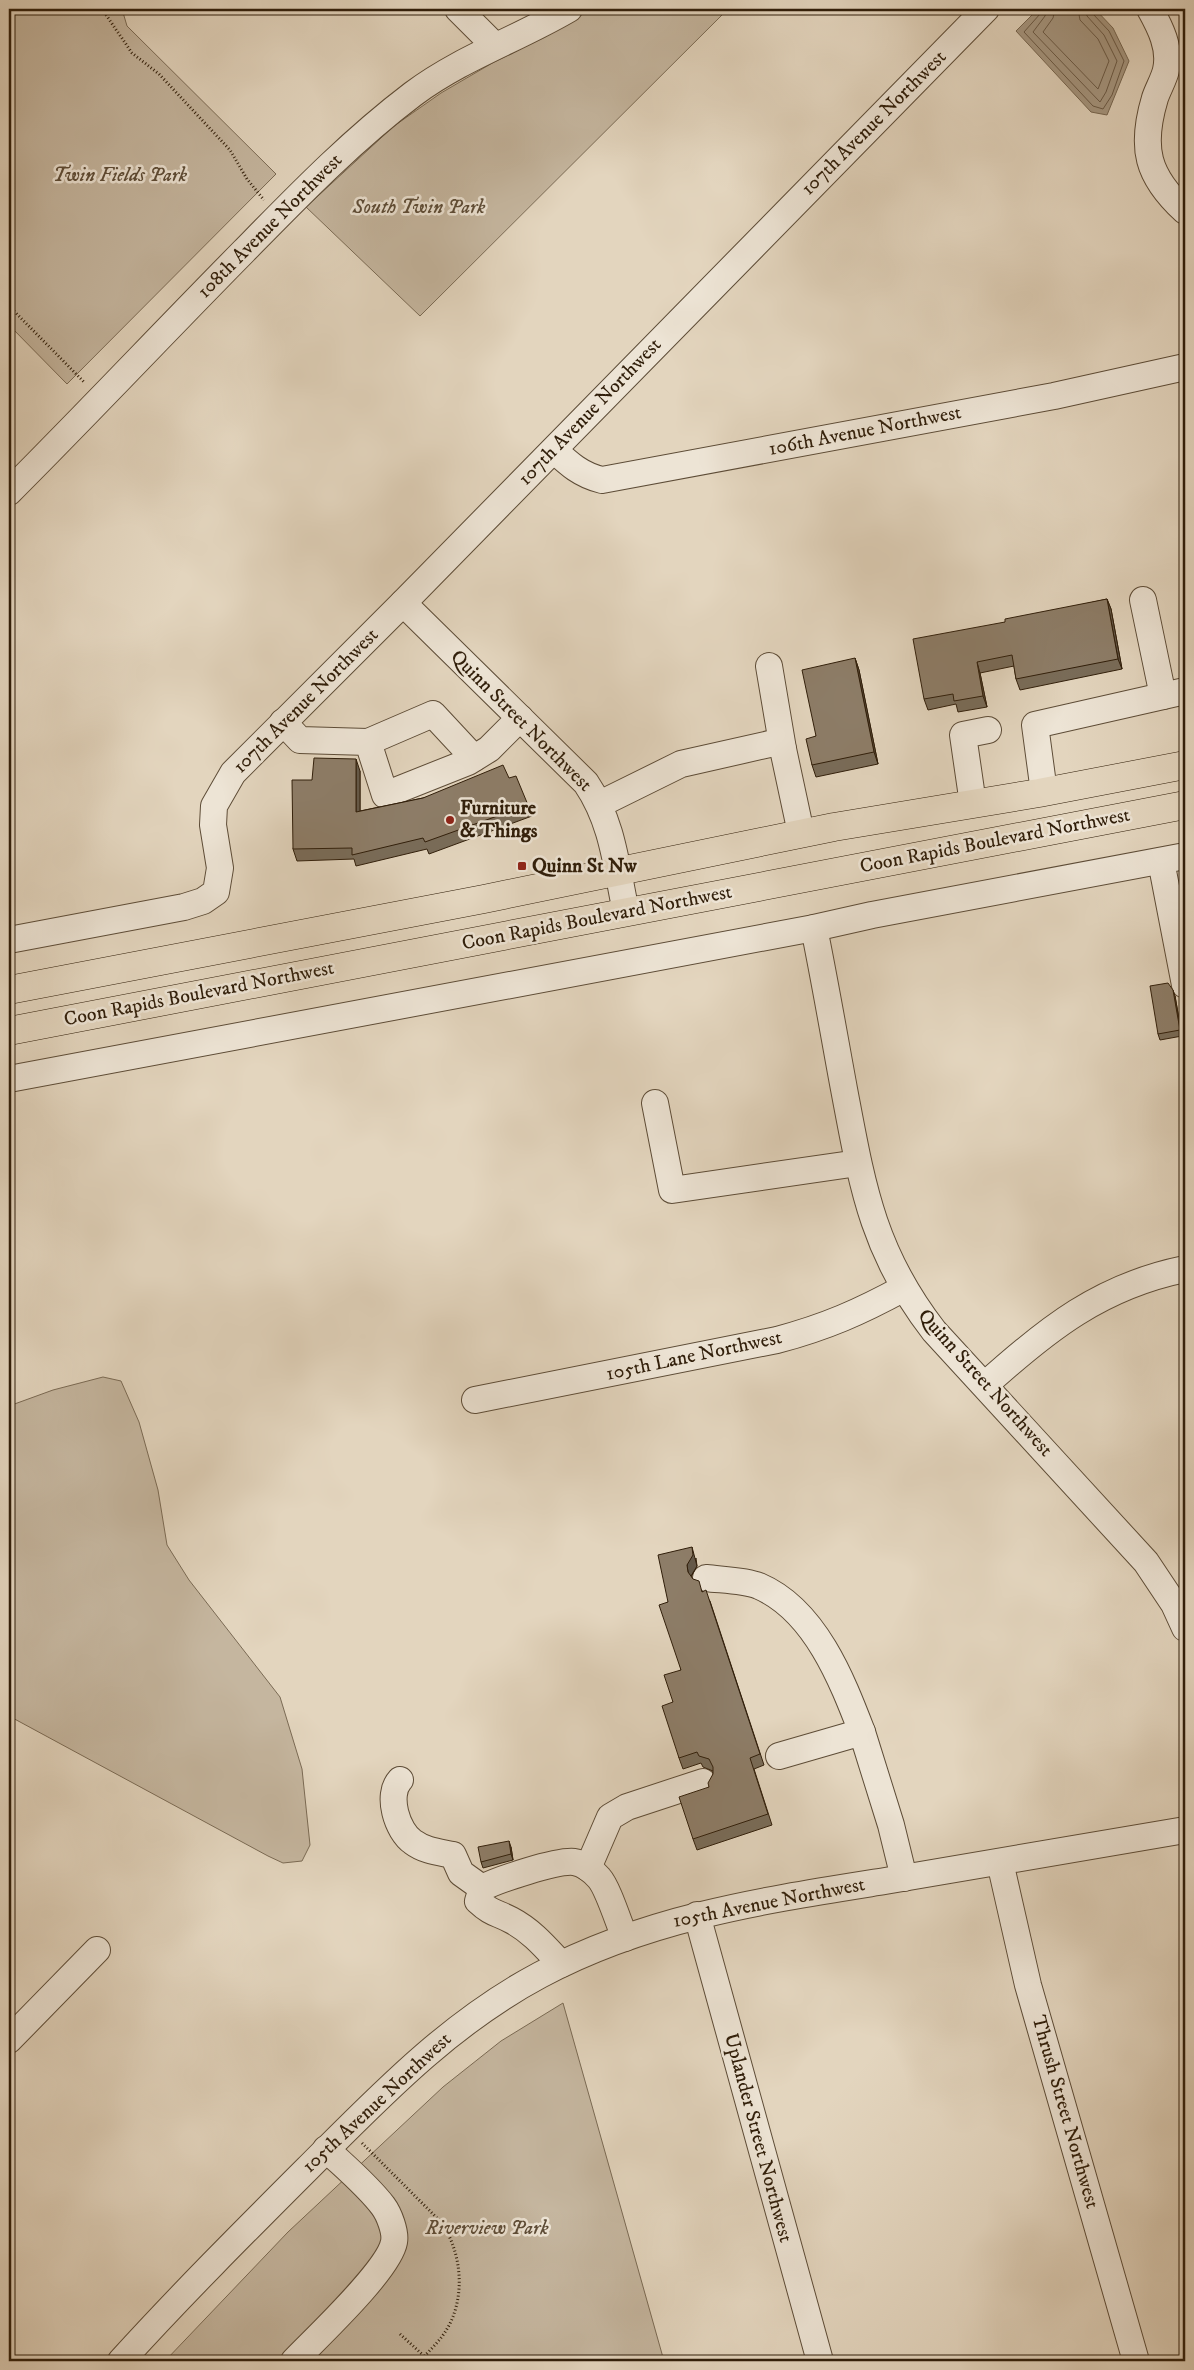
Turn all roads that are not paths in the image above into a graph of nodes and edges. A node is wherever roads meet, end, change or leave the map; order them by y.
1 (458, 9) edge
2 (569, 9) edge
3 (986, 9) edge
4 (1150, 9) edge
5 (495, 46) junction
6 (1185, 211) edge
7 (1185, 367) edge
8 (554, 450) junction
9 (9, 492) edge
10 (1143, 600) dead end
11 (404, 603) junction
12 (769, 666) dead end
13 (1174, 694) edge
14 (520, 718) junction
15 (283, 722) junction
16 (988, 730) dead end
17 (368, 742) junction
18 (783, 749) junction
19 (474, 758) junction
20 (1185, 765) edge
21 (1044, 792) junction
22 (600, 804) junction
23 (973, 804) junction
24 (1185, 805) edge
25 (801, 834) junction
26 (1173, 858) edge
27 (617, 871) junction
28 (626, 912) junction
29 (814, 928) junction
30 (9, 940) edge
31 (1185, 985) edge
32 (9, 990) edge
33 (9, 1030) edge
34 (9, 1079) edge
35 (655, 1102) dead end
36 (858, 1163) junction
37 (1185, 1270) edge
38 (904, 1288) junction
39 (985, 1385) junction
40 (475, 1400) dead end
41 (706, 1578) dead end
42 (1185, 1628) edge
43 (862, 1732) junction
44 (779, 1756) dead end
45 (400, 1780) dead end
46 (703, 1782) dead end
47 (1185, 1830) edge
48 (1000, 1862) junction
49 (588, 1868) junction
50 (904, 1878) junction
51 (482, 1888) junction
52 (697, 1915) junction
53 (625, 1938) junction
54 (97, 1950) dead end
55 (561, 1964) junction
56 (9, 2040) edge
57 (326, 2149) junction
58 (122, 2361) edge
59 (294, 2361) edge
60 (820, 2361) edge
61 (1136, 2361) edge

1 - 5 street
2 - 5 street, 108th Avenue Northwest
3 - 8 street, 107th Avenue Northwest
4 - 6 street
5 - 9 street, 108th Avenue Northwest
7 - 8 street, 106th Avenue Northwest
8 - 11 street, 107th Avenue Northwest
10 - 13 street
11 - 14 street, Quinn Street Northwest
11 - 15 street, 107th Avenue Northwest
12 - 18 street
13 - 21 street
14 - 19 street
14 - 22 street, Quinn Street Northwest
15 - 17 street
15 - 30 street, 107th Avenue Northwest
16 - 23 street
17 - 19 street
17 - 19 street
18 - 22 street
18 - 25 street
20 - 21 main road, Coon Rapids Boulevard Northwest
21 - 23 main road, Coon Rapids Boulevard Northwest
22 - 27 street, Quinn Street Northwest
23 - 25 main road, Coon Rapids Boulevard Northwest
24 - 28 main road, Coon Rapids Boulevard Northwest
25 - 27 main road, Coon Rapids Boulevard Northwest
26 - 29 street
26 - 31 street
27 - 28 street, Quinn Street Northwest
27 - 32 main road, Coon Rapids Boulevard Northwest
28 - 33 main road, Coon Rapids Boulevard Northwest
29 - 34 street
29 - 36 street, Quinn Street Northwest
35 - 36 street
36 - 38 street, Quinn Street Northwest
37 - 39 street
38 - 39 street, Quinn Street Northwest
38 - 40 street, 105th Lane Northwest
39 - 42 street, Quinn Street Northwest
41 - 43 street
43 - 44 street
43 - 50 street
45 - 51 street
46 - 49 street
47 - 48 street, 105th Avenue Northwest
48 - 50 street, 105th Avenue Northwest
48 - 61 street, Thrush Street Northwest
49 - 51 street
49 - 53 street
50 - 52 street, 105th Avenue Northwest
51 - 55 street
52 - 53 street, 105th Avenue Northwest
52 - 60 street, Uplander Street Northwest
53 - 55 street, 105th Avenue Northwest
54 - 56 street
55 - 57 street, 105th Avenue Northwest
57 - 58 street, 105th Avenue Northwest
57 - 59 street

